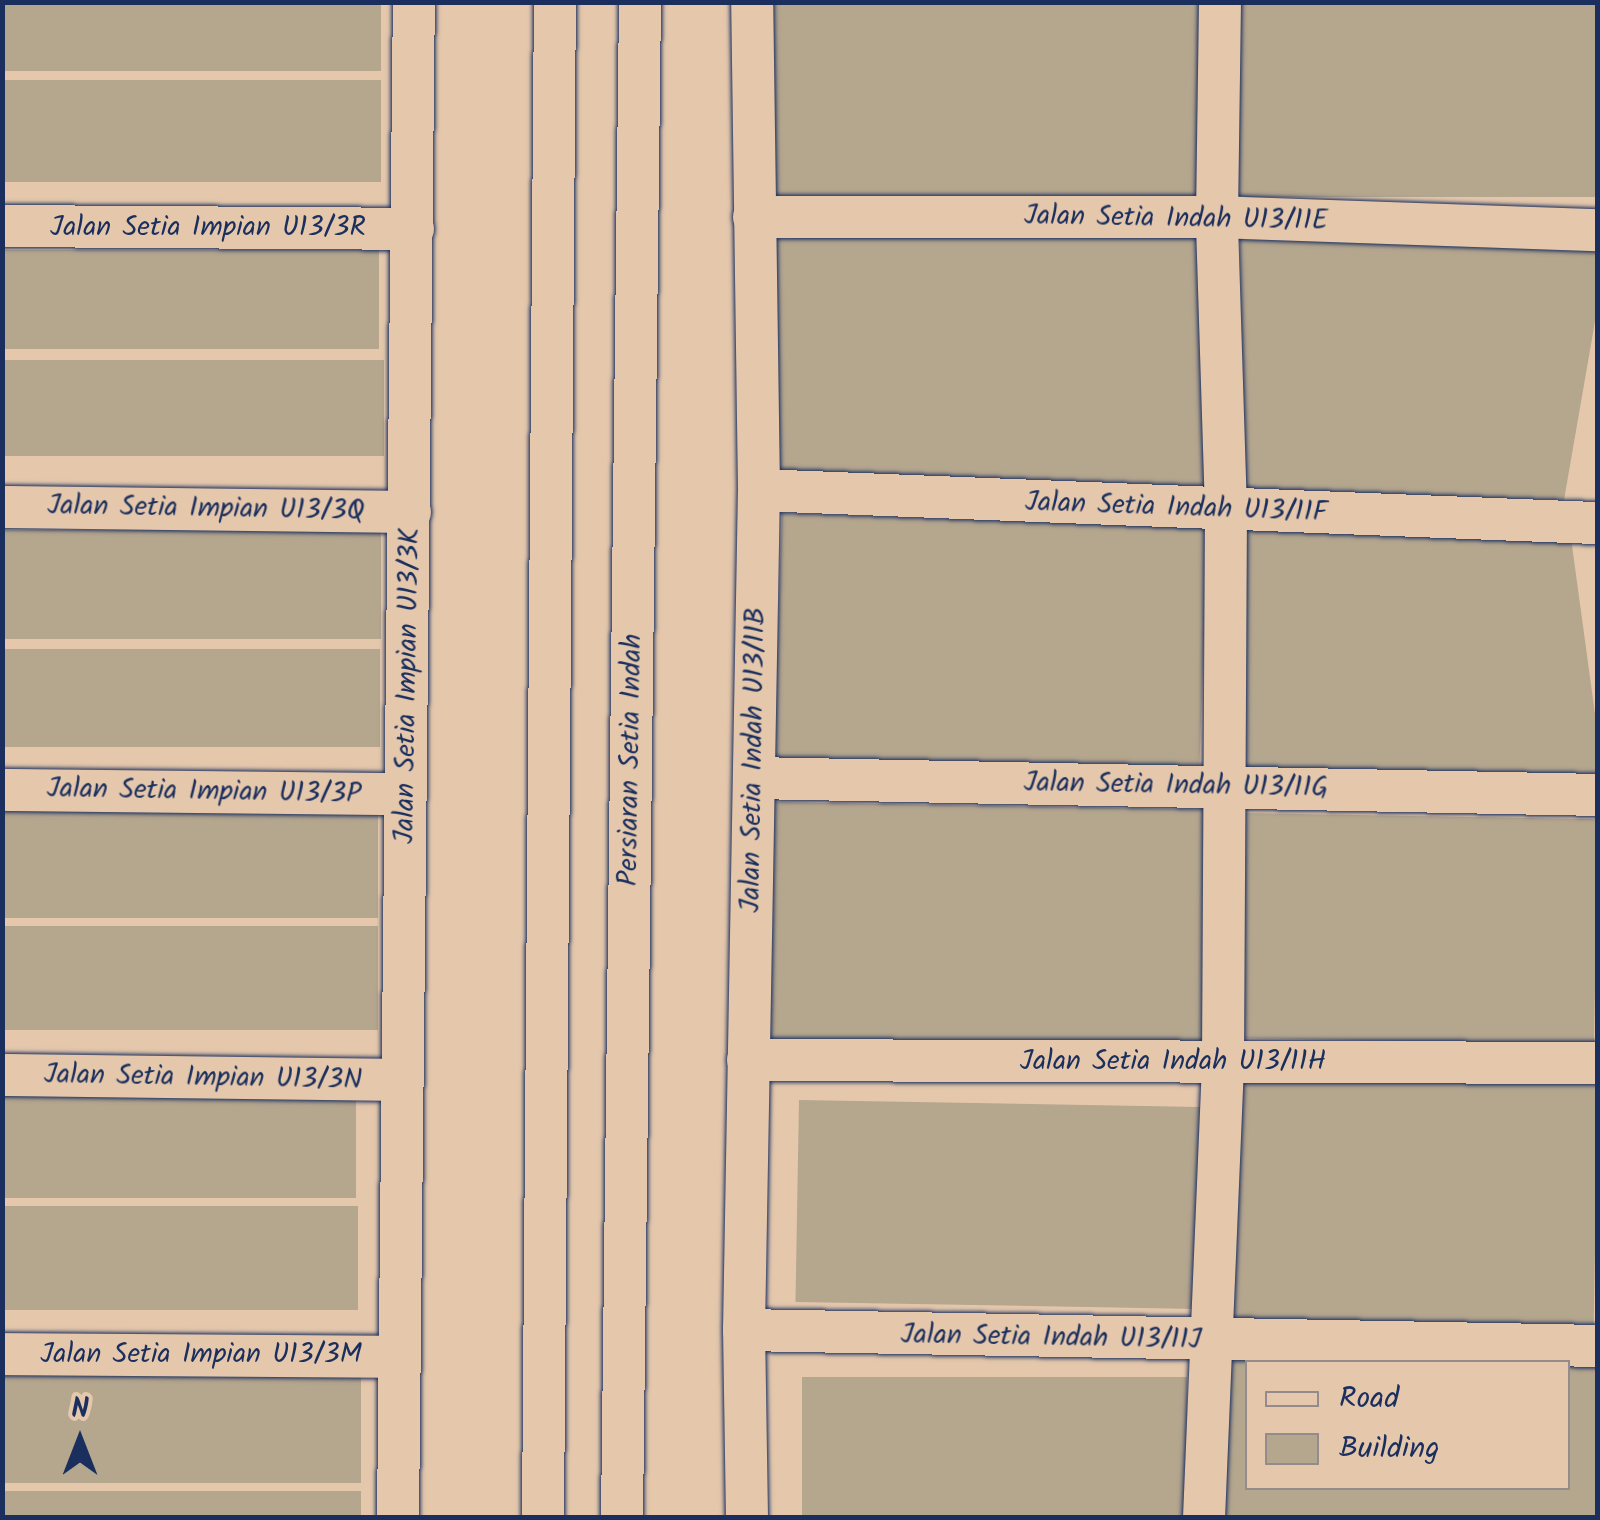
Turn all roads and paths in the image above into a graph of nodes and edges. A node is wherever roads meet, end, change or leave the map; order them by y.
1 (554, 2) edge
2 (640, 2) edge
3 (752, 2) edge
4 (1220, 2) edge
5 (415, 8) edge
6 (754, 217) junction
7 (1217, 217) junction
8 (2, 226) edge
9 (413, 229) junction
10 (1598, 230) edge
11 (759, 490) junction
12 (2, 506) edge
13 (1226, 511) junction
14 (410, 512) junction
15 (1596, 529) edge
16 (754, 778) junction
17 (1223, 787) junction
18 (2, 790) edge
19 (406, 794) junction
20 (1598, 795) edge
21 (748, 1060) junction
22 (1223, 1062) junction
23 (1598, 1063) edge
24 (2, 1075) edge
25 (403, 1080) junction
26 (744, 1330) junction
27 (1208, 1342) junction
28 (1598, 1346) edge
29 (2, 1354) edge
30 (400, 1357) junction
31 (398, 1518) edge
32 (542, 1518) edge
33 (622, 1518) edge
34 (747, 1518) edge
35 (1204, 1518) edge

1 - 32 street
2 - 33 street, Persiaran Setia Indah
3 - 6 street, Jalan Setia Indah U13/11B
4 - 7 street
5 - 9 street, Jalan Setia Impian U13/3K
6 - 7 street, Jalan Setia Indah U13/11E
6 - 11 street, Jalan Setia Indah U13/11B
7 - 10 street, Jalan Setia Indah U13/11E
7 - 13 street
8 - 9 street, Jalan Setia Impian U13/3R
9 - 14 street, Jalan Setia Impian U13/3K
11 - 13 street, Jalan Setia Indah U13/11F
11 - 16 street, Jalan Setia Indah U13/11B
12 - 14 street, Jalan Setia Impian U13/3Q
13 - 15 street, Jalan Setia Indah U13/11F
13 - 17 street
14 - 19 street, Jalan Setia Impian U13/3K
16 - 17 street, Jalan Setia Indah U13/11G
16 - 21 street, Jalan Setia Indah U13/11B
17 - 20 street, Jalan Setia Indah U13/11G
17 - 22 street
18 - 19 street, Jalan Setia Impian U13/3P
19 - 25 street, Jalan Setia Impian U13/3K
21 - 22 street, Jalan Setia Indah U13/11H
21 - 26 street, Jalan Setia Indah U13/11B
22 - 23 street, Jalan Setia Indah U13/11H
22 - 27 street
24 - 25 street, Jalan Setia Impian U13/3N
25 - 30 street, Jalan Setia Impian U13/3K
26 - 27 street, Jalan Setia Indah U13/11J
26 - 34 street, Jalan Setia Indah U13/11B
27 - 28 street, Jalan Setia Indah U13/11J
27 - 35 street
29 - 30 street, Jalan Setia Impian U13/3M
30 - 31 street, Jalan Setia Impian U13/3K

